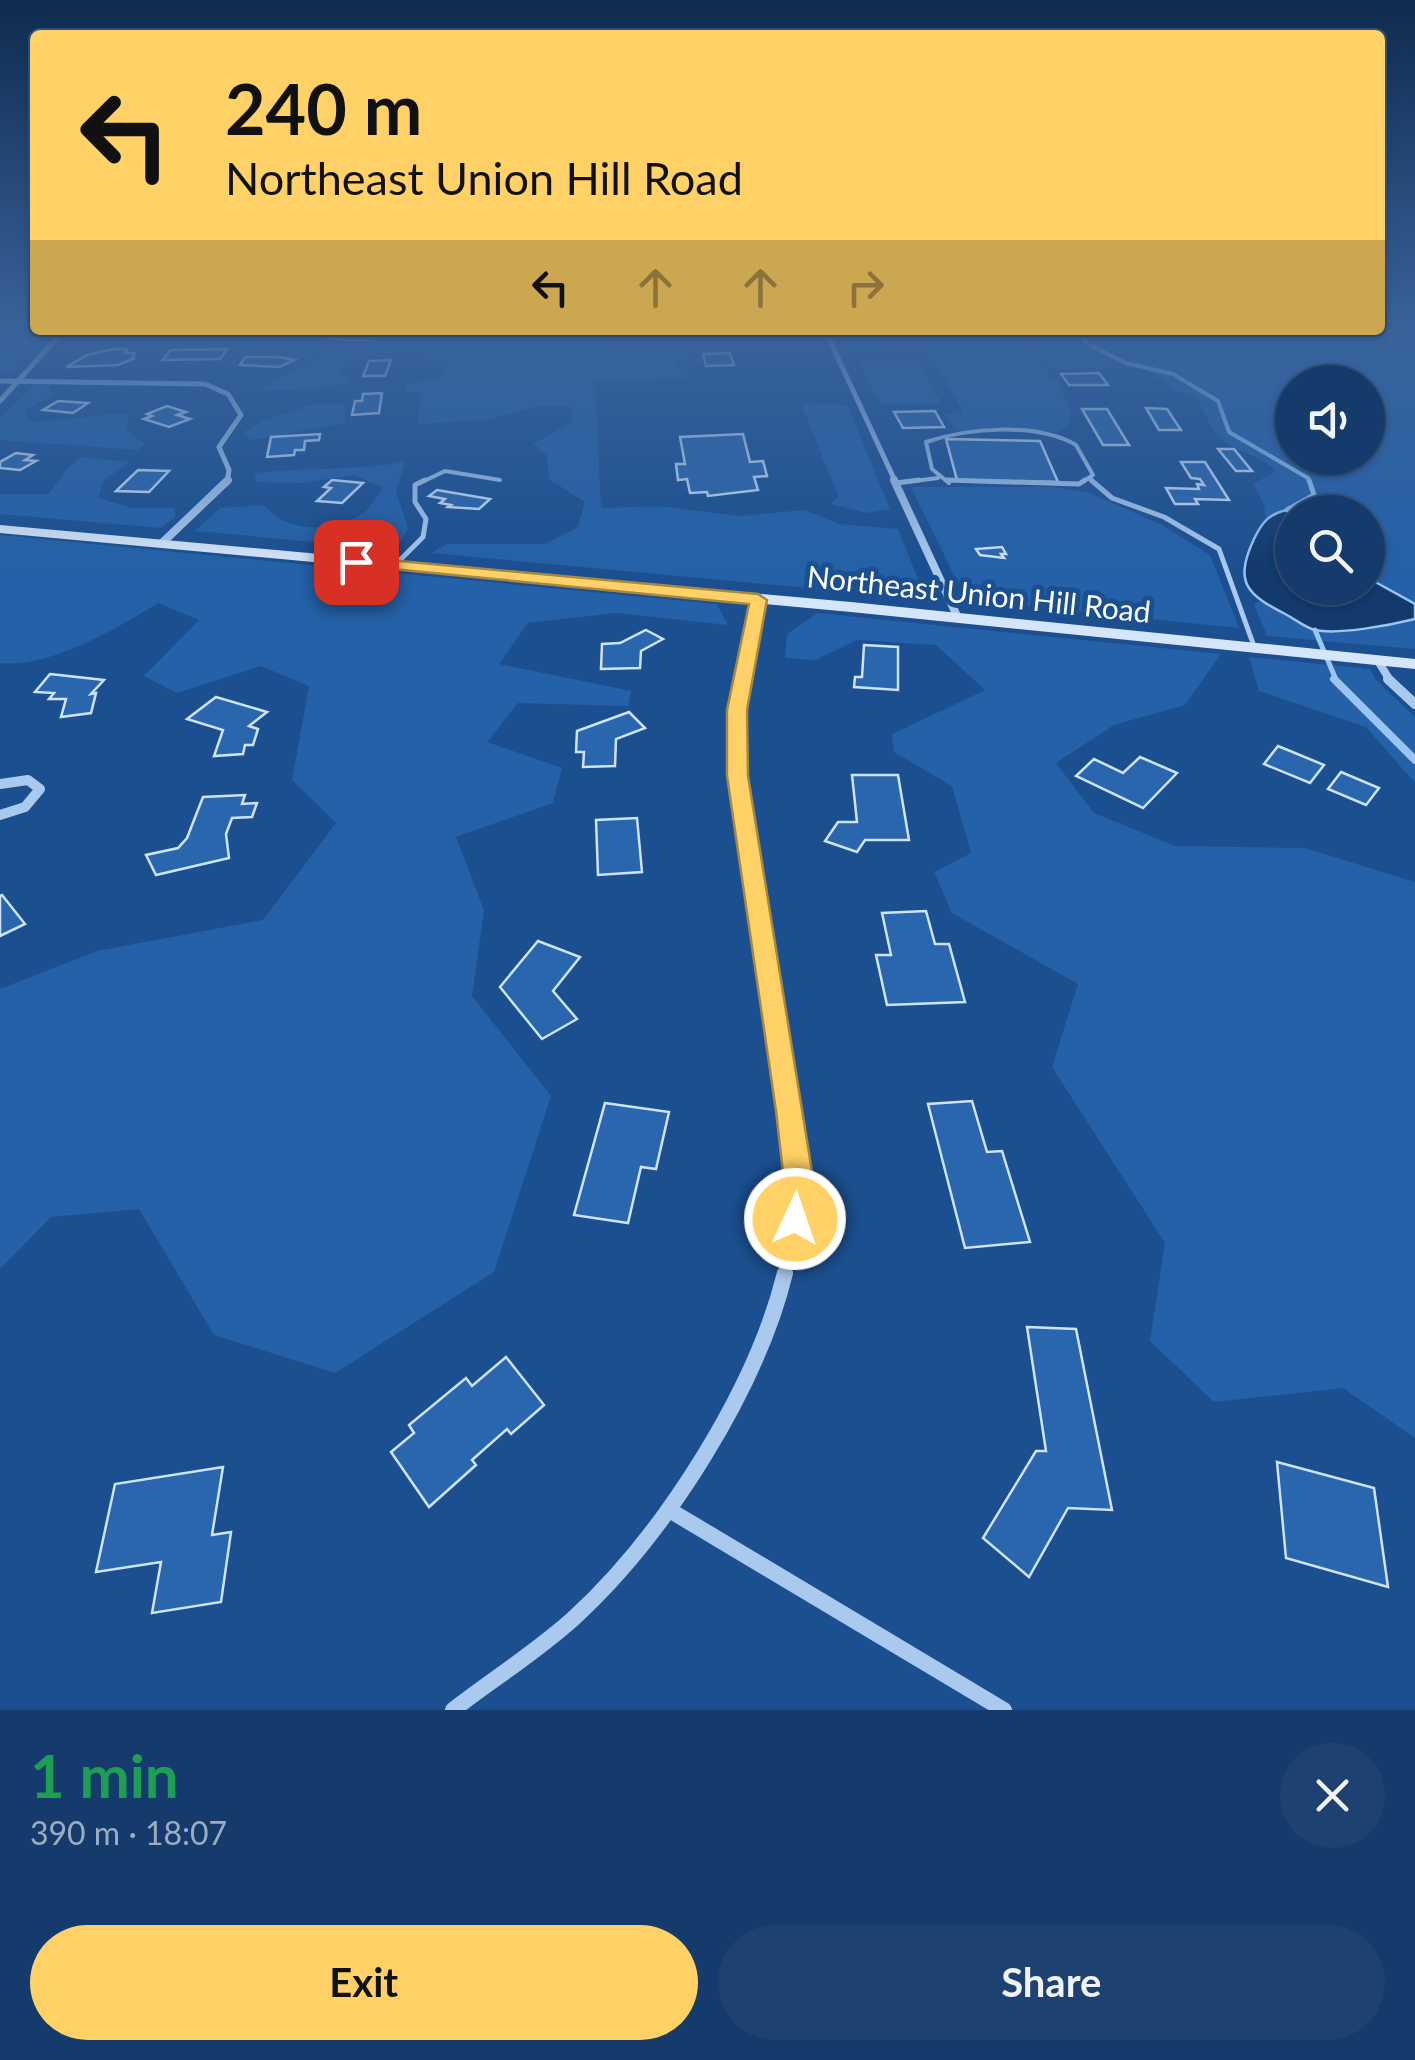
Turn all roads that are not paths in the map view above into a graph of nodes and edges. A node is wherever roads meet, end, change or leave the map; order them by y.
1 (237, 408) edge
2 (861, 408) edge
3 (938, 478) junction
4 (500, 480) dead end
5 (1091, 480) junction
6 (896, 483) junction
7 (0, 529) edge
8 (162, 544) junction
9 (396, 566) junction
10 (758, 600) junction
11 (958, 618) junction
12 (1256, 649) junction
13 (1378, 661) junction
14 (1415, 664) edge
15 (1415, 704) edge
16 (0, 784) edge
17 (0, 814) edge
18 (671, 1511) junction
19 (452, 1710) edge
20 (1004, 1710) edge

1 - 8 street
2 - 6 street
3 - 5 lane
3 - 5 lane
3 - 6 lane
4 - 9 lane
5 - 12 lane
6 - 11 street
7 - 8 street, Northeast Union Hill Road
8 - 9 street, Northeast Union Hill Road
9 - 10 street, Northeast Union Hill Road
10 - 11 street, Northeast Union Hill Road
10 - 18 street
11 - 12 street, Northeast Union Hill Road
12 - 13 street, Northeast Union Hill Road
13 - 14 street, Northeast Union Hill Road
13 - 15 street
16 - 17 street
18 - 19 street
18 - 20 street

